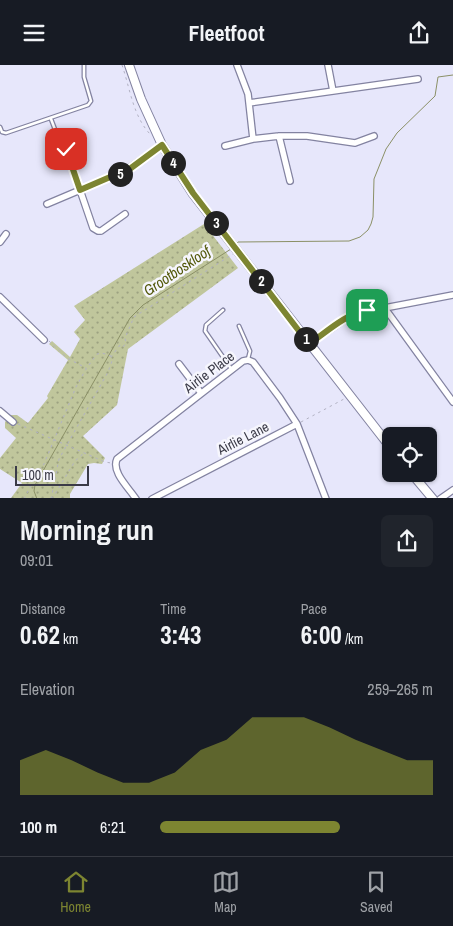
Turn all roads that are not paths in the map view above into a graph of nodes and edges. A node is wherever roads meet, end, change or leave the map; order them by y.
1 (84, 65) edge
2 (128, 65) edge
3 (237, 65) edge
4 (328, 65) edge
5 (418, 79) dead end
6 (333, 91) junction
7 (249, 103) junction
8 (51, 119) junction
9 (0, 127) edge
10 (2, 132) junction
11 (0, 135) edge
12 (374, 136) dead end
13 (279, 137) junction
14 (253, 139) junction
15 (59, 140) junction
16 (162, 145) junction
17 (225, 146) dead end
18 (66, 149) junction
19 (290, 181) dead end
20 (80, 190) junction
21 (47, 204) dead end
22 (125, 215) dead end
23 (6, 234) dead end
24 (0, 242) edge
25 (453, 295) edge
26 (0, 297) edge
27 (384, 307) junction
28 (223, 310) dead end
29 (239, 326) dead end
30 (44, 340) road end
31 (309, 344) junction
32 (248, 360) junction
33 (179, 364) dead end
34 (232, 370) junction
35 (201, 393) junction
36 (453, 402) edge
37 (0, 411) edge
38 (13, 422) road end
39 (297, 424) junction
40 (382, 437) edge
41 (419, 482) edge
42 (453, 490) edge
43 (135, 498) edge
44 (154, 498) edge
45 (326, 498) edge
46 (432, 498) edge
47 (441, 498) edge

1 - 8 lane
2 - 16 main road
3 - 7 street
4 - 6 street
5 - 6 street
6 - 7 street
7 - 14 street
8 - 10 lane
8 - 15 lane
9 - 10 lane
10 - 11 lane
12 - 13 street
13 - 14 street
13 - 19 street
14 - 17 street
15 - 18 street
15 - 18 street
16 - 20 street
16 - 31 main road
18 - 20 street
20 - 21 street
20 - 22 street
23 - 24 street
25 - 27 street
26 - 30 street
27 - 31 street
27 - 36 street
28 - 34 lane
29 - 32 lane
31 - 40 main road
32 - 34 street, Airlie Place
32 - 39 street, Airlie Place
33 - 35 street
34 - 35 street, Airlie Place
35 - 43 street, Airlie Place
37 - 38 street
39 - 44 street, Airlie Lane
39 - 45 street, Airlie Place
41 - 46 main road
42 - 47 street

